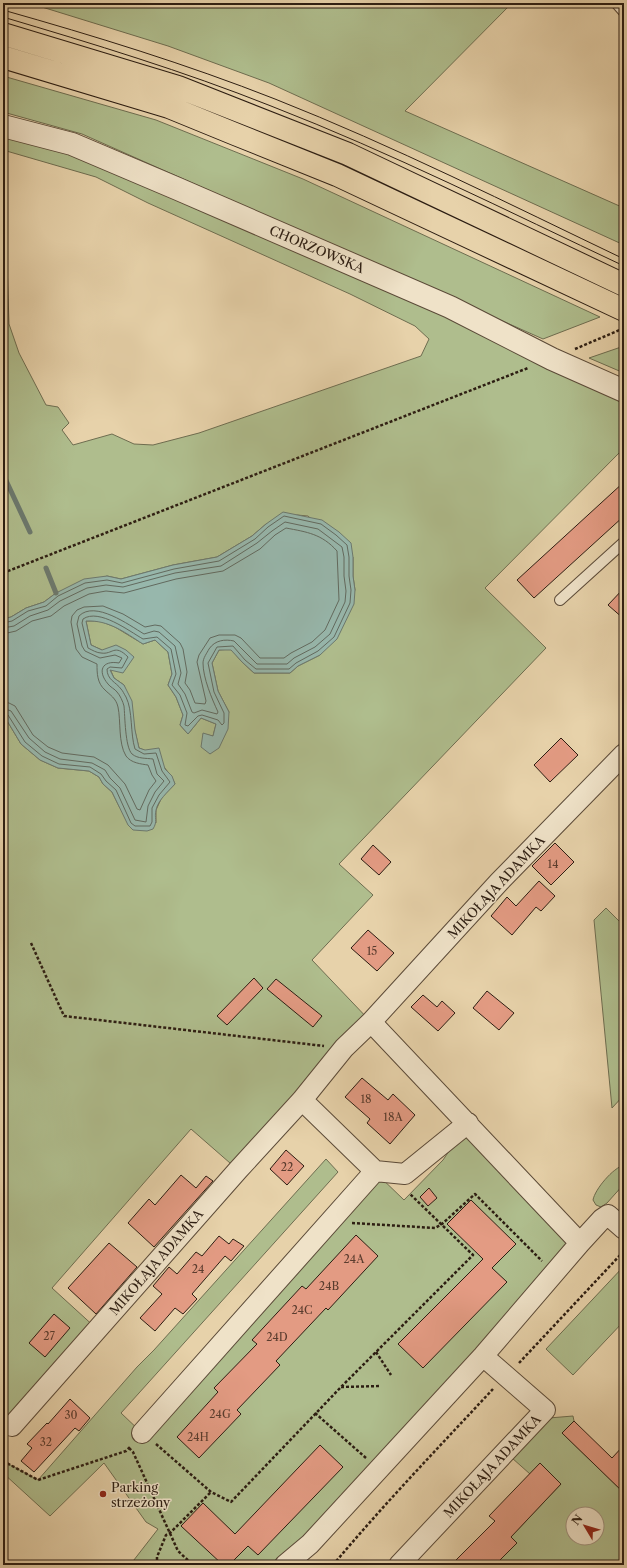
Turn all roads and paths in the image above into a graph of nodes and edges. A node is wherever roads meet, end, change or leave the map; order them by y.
1 (616, 3) edge
2 (624, 12) edge
3 (3, 34) edge
4 (3, 57) edge
5 (3, 126) edge
6 (624, 285) edge
7 (624, 310) edge
8 (624, 328) edge
9 (552, 359) junction
10 (624, 391) edge
11 (624, 542) edge
12 (3, 573) edge
13 (560, 600) dead end
14 (624, 754) edge
15 (31, 943) dead end
16 (371, 1022) junction
17 (344, 1048) junction
18 (302, 1100) junction
19 (468, 1123) junction
20 (375, 1171) junction
21 (410, 1194) dead end
22 (345, 1223) dead end
23 (442, 1224) junction
24 (624, 1229) edge
25 (580, 1243) junction
26 (624, 1251) edge
27 (545, 1263) dead end
28 (376, 1352) junction
29 (483, 1356) junction
30 (391, 1375) dead end
31 (506, 1376) junction
32 (381, 1386) dead end
33 (340, 1387) junction
34 (316, 1413) junction
35 (12, 1426) dead end
36 (142, 1433) joint
37 (3, 1461) edge
38 (378, 1470) junction
39 (211, 1492) junction
40 (170, 1533) junction
41 (157, 1565) edge
42 (193, 1565) edge
43 (285, 1565) edge
44 (333, 1565) edge
45 (399, 1565) edge

1 - 2 lane
3 - 6 main road
4 - 7 main road
5 - 9 street, CHORZOWSKA
8 - 9 path
9 - 10 street, CHORZOWSKA
9 - 12 path
11 - 13 lane
14 - 16 street, MIKOŁAJA ADAMKA
15 - 17 path
16 - 17 street, MIKOŁAJA ADAMKA
16 - 19 street
17 - 18 street, MIKOŁAJA ADAMKA
18 - 20 street
18 - 35 street, MIKOŁAJA ADAMKA
19 - 20 street
19 - 25 street
20 - 36 street
21 - 23 path
22 - 23 path
23 - 27 path
23 - 28 path
24 - 25 street
25 - 29 street
26 - 31 path
28 - 30 path
28 - 33 path
29 - 31 street, MIKOŁAJA ADAMKA
29 - 38 street
31 - 44 path
31 - 45 street, MIKOŁAJA ADAMKA
32 - 33 path
33 - 34 path
34 - 38 path
34 - 39 path
36 - 39 path
37 - 40 path
38 - 43 street
39 - 40 path
40 - 41 path
40 - 42 path

